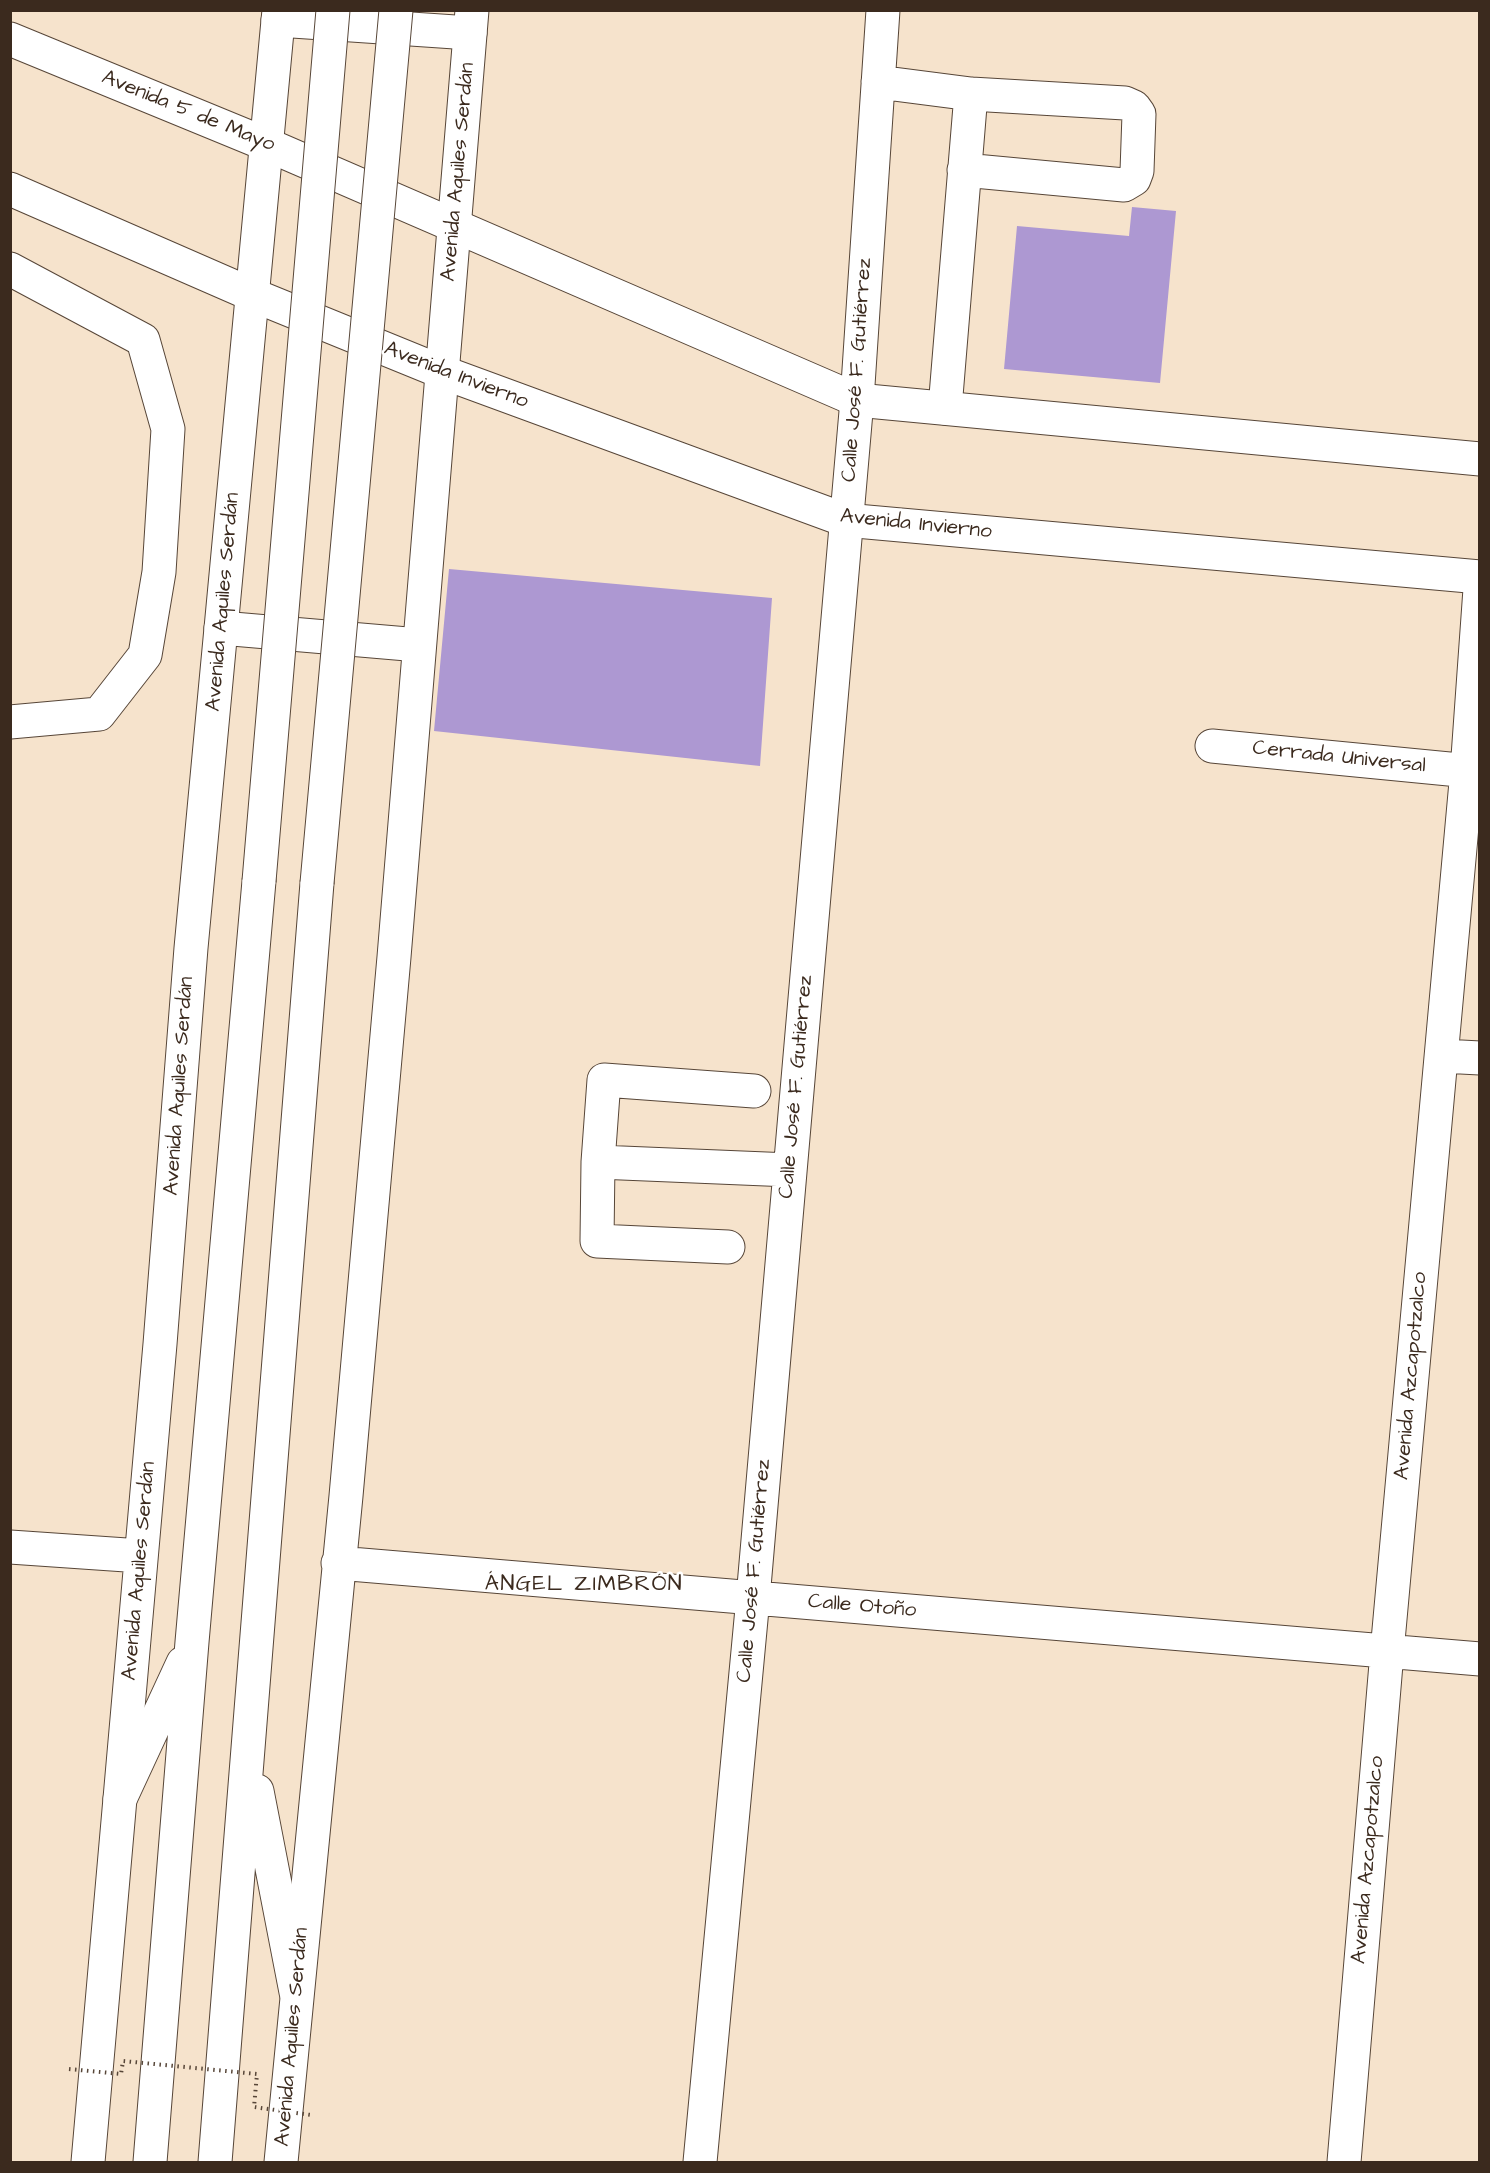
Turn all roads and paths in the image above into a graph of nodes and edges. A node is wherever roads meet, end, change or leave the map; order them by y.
1 (333, 10) edge
2 (396, 10) edge
3 (882, 10) edge
4 (279, 15) edge
5 (471, 22) edge
6 (10, 39) edge
7 (878, 82) junction
8 (971, 94) junction
9 (268, 145) junction
10 (964, 170) junction
11 (10, 189) edge
12 (454, 226) junction
13 (10, 269) edge
14 (253, 295) junction
15 (442, 372) junction
16 (857, 400) junction
17 (945, 408) junction
18 (1479, 459) edge
19 (845, 520) junction
20 (1479, 577) edge
21 (1479, 589) edge
22 (221, 628) junction
23 (420, 645) junction
24 (10, 722) edge
25 (1212, 746) dead end
26 (1473, 772) edge
27 (1442, 1056) junction
28 (1479, 1058) edge
29 (754, 1091) dead end
30 (598, 1162) junction
31 (790, 1170) junction
32 (728, 1247) dead end
33 (10, 1547) edge
34 (141, 1556) junction
35 (338, 1563) junction
36 (753, 1598) junction
37 (192, 1642) junction
38 (1387, 1652) junction
39 (1479, 1659) edge
40 (249, 1753) junction
41 (120, 1799) junction
42 (296, 1992) junction
43 (69, 2069) dead end
44 (311, 2115) dead end
45 (88, 2163) edge
46 (150, 2163) edge
47 (215, 2163) edge
48 (281, 2163) edge
49 (700, 2163) edge
50 (1344, 2163) edge

1 - 37 main road, bridge
2 - 40 main road, bridge
3 - 7 main road, Calle José F. Gutiérrez
4 - 5 main road
4 - 9 main road, Avenida Aquiles Serdán
5 - 12 main road, Avenida Aquiles Serdán
6 - 9 main road, Avenida 5 de Mayo
7 - 8 main road
7 - 16 main road, Calle José F. Gutiérrez
8 - 10 main road
8 - 10 main road
9 - 12 main road, Avenida 5 de Mayo
9 - 14 main road, Avenida Aquiles Serdán
10 - 17 main road
11 - 14 main road
12 - 15 main road, Avenida Aquiles Serdán
12 - 16 main road
13 - 24 main road
14 - 15 main road, Avenida Invierno
14 - 22 main road, Avenida Aquiles Serdán
15 - 19 main road, Avenida Invierno
15 - 23 main road, Avenida Aquiles Serdán
16 - 17 main road
16 - 19 main road, Calle José F. Gutiérrez
17 - 18 main road
19 - 20 main road, Avenida Invierno
19 - 31 main road, Calle José F. Gutiérrez
21 - 26 main road, Avenida Azcapotzalco
22 - 23 main road
22 - 34 main road, Avenida Aquiles Serdán
23 - 35 main road, Avenida Aquiles Serdán
25 - 26 main road, Cerrada Universal
26 - 27 main road, Avenida Azcapotzalco
27 - 28 main road
27 - 38 main road, Avenida Azcapotzalco
29 - 30 main road
30 - 31 main road
30 - 32 main road
31 - 36 main road, Calle José F. Gutiérrez
33 - 34 main road
34 - 41 main road, Avenida Aquiles Serdán
35 - 36 main road, Calle Otoño
35 - 42 main road, Avenida Aquiles Serdán
36 - 38 main road, Calle Otoño
36 - 49 main road, Calle José F. Gutiérrez
37 - 41 main road
37 - 46 main road
38 - 39 main road, Calle Otoño
38 - 50 main road, Avenida Azcapotzalco
40 - 42 main road
40 - 47 main road
41 - 45 main road, Avenida Aquiles Serdán
42 - 48 main road, Avenida Aquiles Serdán
43 - 44 path, bridge

